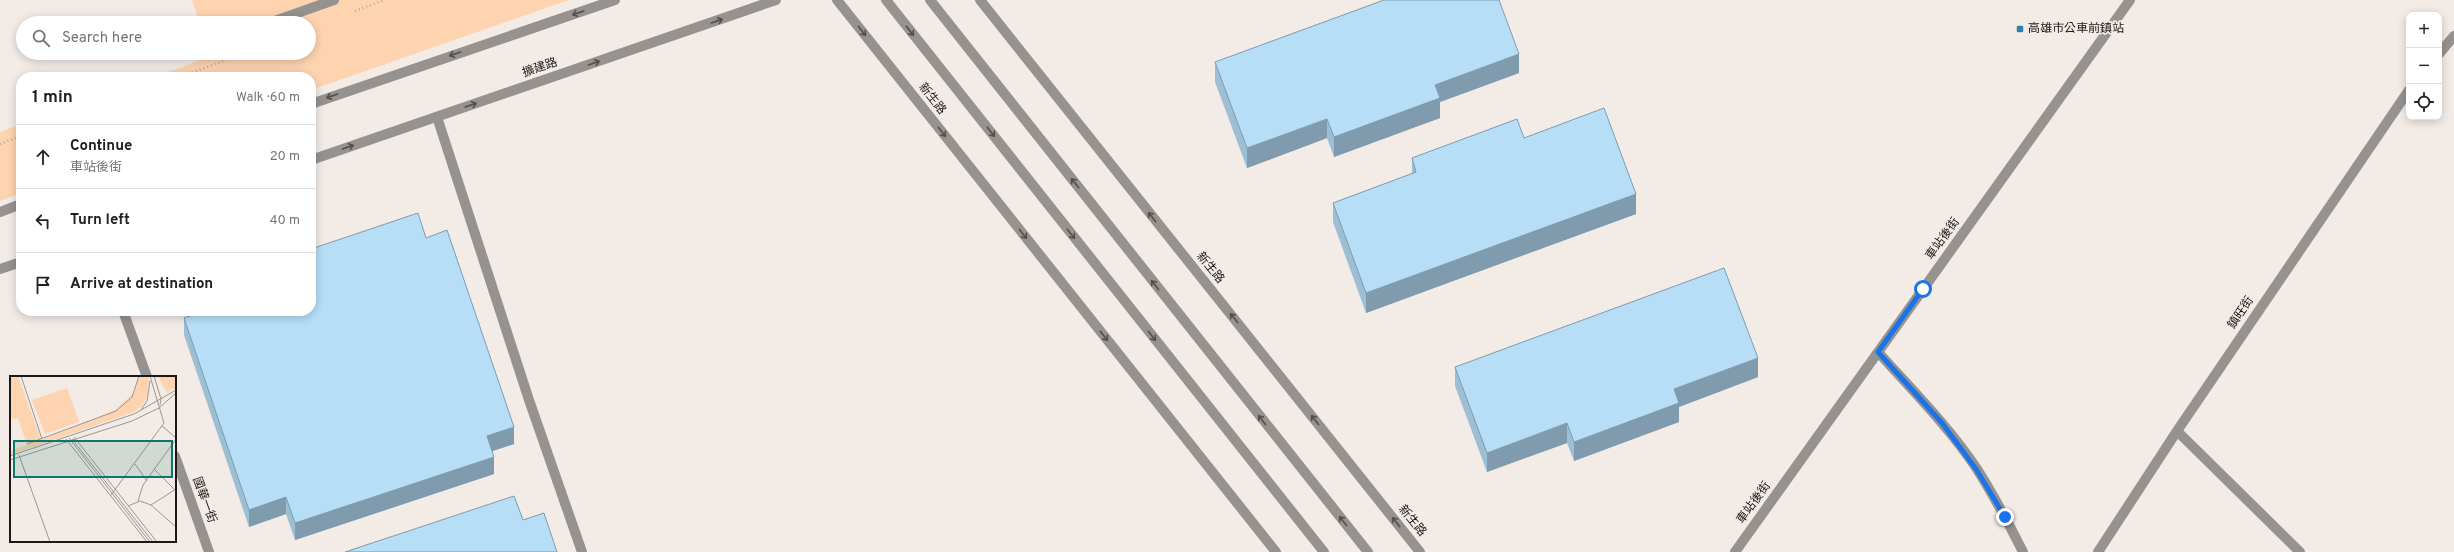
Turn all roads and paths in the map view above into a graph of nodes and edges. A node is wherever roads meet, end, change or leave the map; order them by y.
1 (334, 0) edge
2 (615, 0) edge
3 (776, 0) edge
4 (837, 0) edge
5 (886, 0) edge
6 (930, 0) edge
7 (980, 0) edge
8 (2130, 0) edge
9 (289, 16) edge
10 (2454, 36) edge
11 (2442, 50) edge
12 (226, 60) edge
13 (194, 72) edge
14 (2406, 94) edge
15 (316, 102) edge
16 (437, 117) junction
17 (16, 138) edge
18 (0, 144) edge
19 (316, 158) edge
20 (16, 206) edge
21 (0, 212) edge
22 (16, 264) edge
23 (0, 269) edge
24 (125, 316) edge
25 (1878, 352) junction
26 (147, 376) edge
27 (2177, 431) junction
28 (176, 459) edge
29 (209, 552) edge
30 (582, 552) edge
31 (1276, 552) edge
32 (1324, 552) edge
33 (1368, 552) edge
34 (1420, 552) edge
35 (1735, 552) edge
36 (2023, 552) edge
37 (2098, 552) edge
38 (2300, 552) edge

1 - 9 street
2 -> 15 street
16 -> 3 street, 擴建路
4 -> 31 street, 新生路
5 -> 32 street, 新生路
33 -> 6 street
34 -> 7 street, 新生路
8 - 25 street, 車站後街
10 - 11 street
12 - 13 path
14 - 27 street, 鎮旺街
19 -> 16 street, 擴建路
16 - 30 street
17 - 18 path
20 - 21 street
22 - 23 street
24 - 26 street
25 - 35 street, 車站後街
25 - 36 street
27 - 37 street, 鎮旺街
27 - 38 street
28 - 29 street, 國華一街

